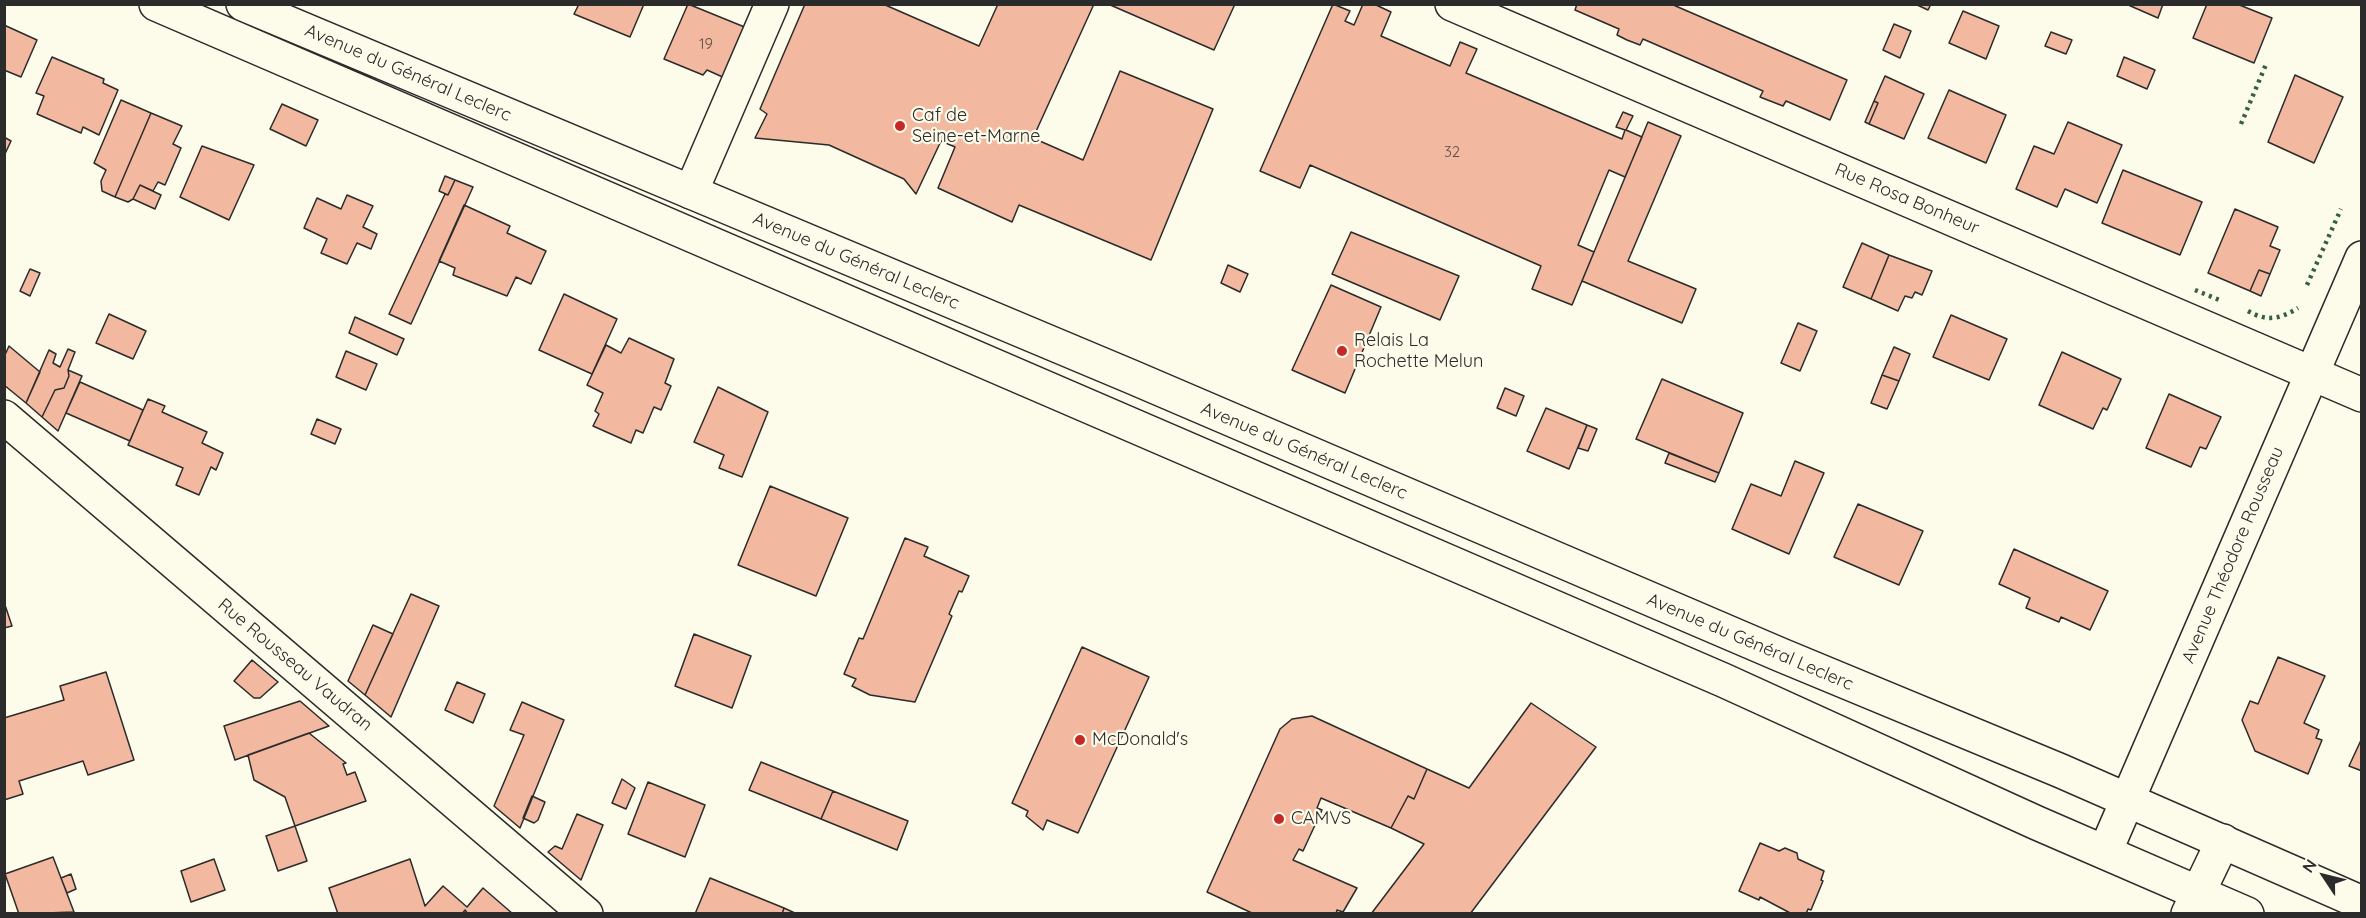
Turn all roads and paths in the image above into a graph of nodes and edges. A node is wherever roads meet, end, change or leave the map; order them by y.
1 (156, 4) edge
2 (243, 4) edge
3 (772, 4) edge
4 (1452, 4) edge
5 (691, 192) junction
6 (2361, 258) edge
7 (2311, 374) junction
8 (2361, 395) edge
9 (4, 417) edge
10 (2127, 801) junction
11 (2223, 841) junction
12 (2105, 852) junction
13 (2193, 903) edge
14 (2361, 903) edge
15 (586, 914) edge
16 (2247, 914) edge

1 - 12 main road, Avenue du Général Leclerc
2 - 5 main road, Avenue du Général Leclerc
3 - 5 main road
4 - 7 main road, Rue Rosa Bonheur
5 - 10 main road, Avenue du Général Leclerc
6 - 7 main road, Avenue Théodore Rousseau
7 - 8 main road, Rue Rosa Bonheur
7 - 10 main road, Avenue Théodore Rousseau
9 - 15 main road, Rue Rousseau Vaudran
10 - 11 main road, Avenue du Général Leclerc
10 - 12 main road, Avenue Théodore Rousseau
11 - 13 main road
11 - 14 main road, Avenue du Général Leclerc
12 - 13 main road, Avenue du Général Leclerc
13 - 16 main road, Avenue du Général Leclerc

